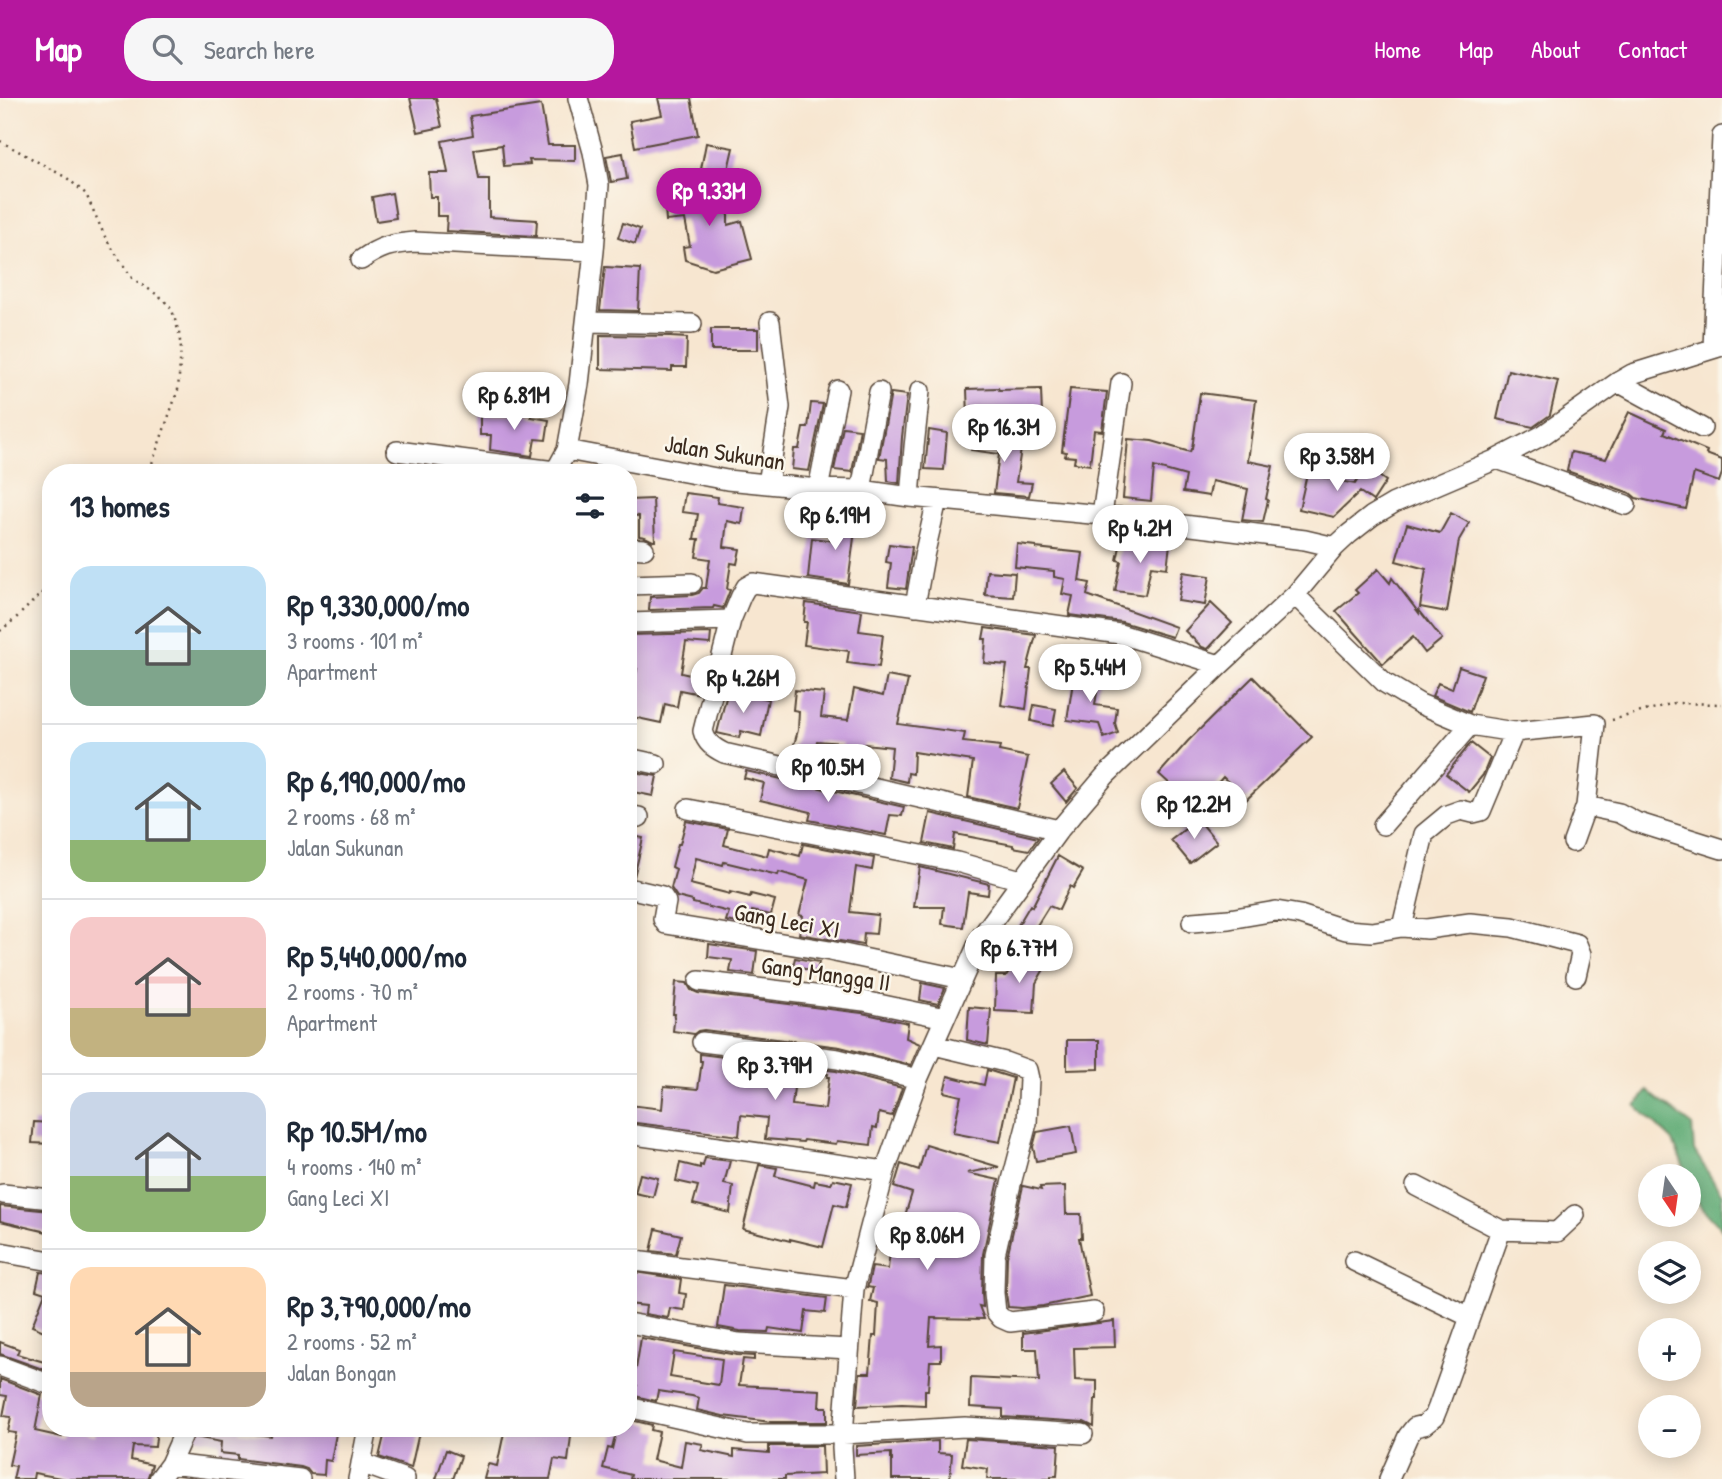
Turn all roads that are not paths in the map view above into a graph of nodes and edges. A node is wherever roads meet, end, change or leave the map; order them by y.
1 (578, 98) edge
2 (1722, 136) edge
3 (594, 251) junction
4 (361, 260) dead end
5 (587, 322) junction
6 (770, 322) dead end
7 (692, 324) dead end
8 (1717, 347) edge
9 (1618, 382) junction
10 (1121, 383) dead end
11 (838, 390) dead end
12 (920, 391) dead end
13 (879, 392) dead end
14 (473, 393) dead end
15 (562, 399) junction
16 (1702, 428) dead end
17 (566, 450) junction
18 (397, 451) dead end
19 (1497, 458) junction
20 (495, 464) edge
21 (559, 464) edge
22 (768, 484) junction
23 (818, 489) junction
24 (862, 490) junction
25 (911, 497) junction
26 (937, 500) junction
27 (1626, 505) dead end
28 (1102, 515) junction
29 (1335, 547) junction
30 (692, 583) dead end
31 (637, 585) edge
32 (1295, 595) junction
33 (915, 606) junction
34 (731, 620) junction
35 (637, 623) edge
36 (1220, 664) junction
37 (1469, 726) junction
38 (1514, 732) junction
39 (637, 760) edge
40 (656, 764) dead end
41 (1586, 806) junction
42 (688, 810) dead end
43 (1383, 825) dead end
44 (1059, 830) junction
45 (1573, 842) dead end
46 (1722, 849) edge
47 (1021, 880) junction
48 (637, 890) edge
49 (1192, 922) dead end
50 (1402, 927) junction
51 (1576, 976) dead end
52 (962, 979) junction
53 (699, 981) dead end
54 (945, 1018) junction
55 (702, 1042) dead end
56 (934, 1045) junction
57 (918, 1079) junction
58 (637, 1135) edge
59 (885, 1171) junction
60 (1416, 1186) dead end
61 (3, 1194) dead end
62 (42, 1198) edge
63 (1575, 1215) dead end
64 (1501, 1230) junction
65 (0, 1252) edge
66 (42, 1259) edge
67 (637, 1261) edge
68 (1354, 1261) dead end
69 (854, 1289) junction
70 (1094, 1312) dead end
71 (1470, 1317) junction
72 (637, 1325) edge
73 (849, 1349) junction
74 (0, 1366) edge
75 (42, 1382) edge
76 (637, 1409) edge
77 (843, 1434) junction
78 (1083, 1434) dead end
79 (182, 1437) edge
80 (366, 1437) edge
81 (165, 1471) edge
82 (360, 1471) edge
83 (300, 1479) edge
84 (405, 1479) edge
85 (844, 1479) edge
86 (1390, 1479) edge

1 - 3 street
2 - 8 street
3 - 4 street
3 - 5 street
5 - 7 street
5 - 15 street
6 - 22 street
8 - 9 street
9 - 16 street
9 - 19 street
10 - 28 street
11 - 23 street
12 - 25 street
13 - 24 street
14 - 15 street
15 - 17 street
17 - 21 street
17 - 22 street, Jalan Sukunan
18 - 20 street
19 - 27 street
19 - 29 street
22 - 23 street, Jalan Sukunan
23 - 24 street, Jalan Sukunan
24 - 25 street, Jalan Sukunan
25 - 26 street, Jalan Sukunan
26 - 28 street, Jalan Sukunan
26 - 33 street
28 - 29 street, Jalan Sukunan
29 - 32 street
30 - 31 street
32 - 36 street
32 - 37 street
33 - 34 street
33 - 36 street
34 - 35 street
34 - 44 street
36 - 44 street
37 - 38 street
37 - 43 street
38 - 41 street
38 - 50 street
39 - 40 street
41 - 45 street
41 - 46 street
42 - 47 street
44 - 47 street
47 - 52 street
48 - 52 street, Gang Leci XI
49 - 50 street
50 - 51 street
52 - 54 street
53 - 54 street, Gang Mangga II
54 - 56 street
55 - 57 street
56 - 57 street
56 - 70 street
57 - 59 street
58 - 59 street
59 - 69 street
60 - 64 street
61 - 62 street
63 - 64 street
64 - 71 street
65 - 66 street
67 - 69 street
68 - 71 street
69 - 73 street
71 - 86 street
72 - 73 street
73 - 77 street
74 - 75 street
76 - 77 street
77 - 78 street
77 - 85 street
79 - 81 street
80 - 82 street
81 - 83 street
82 - 84 street

